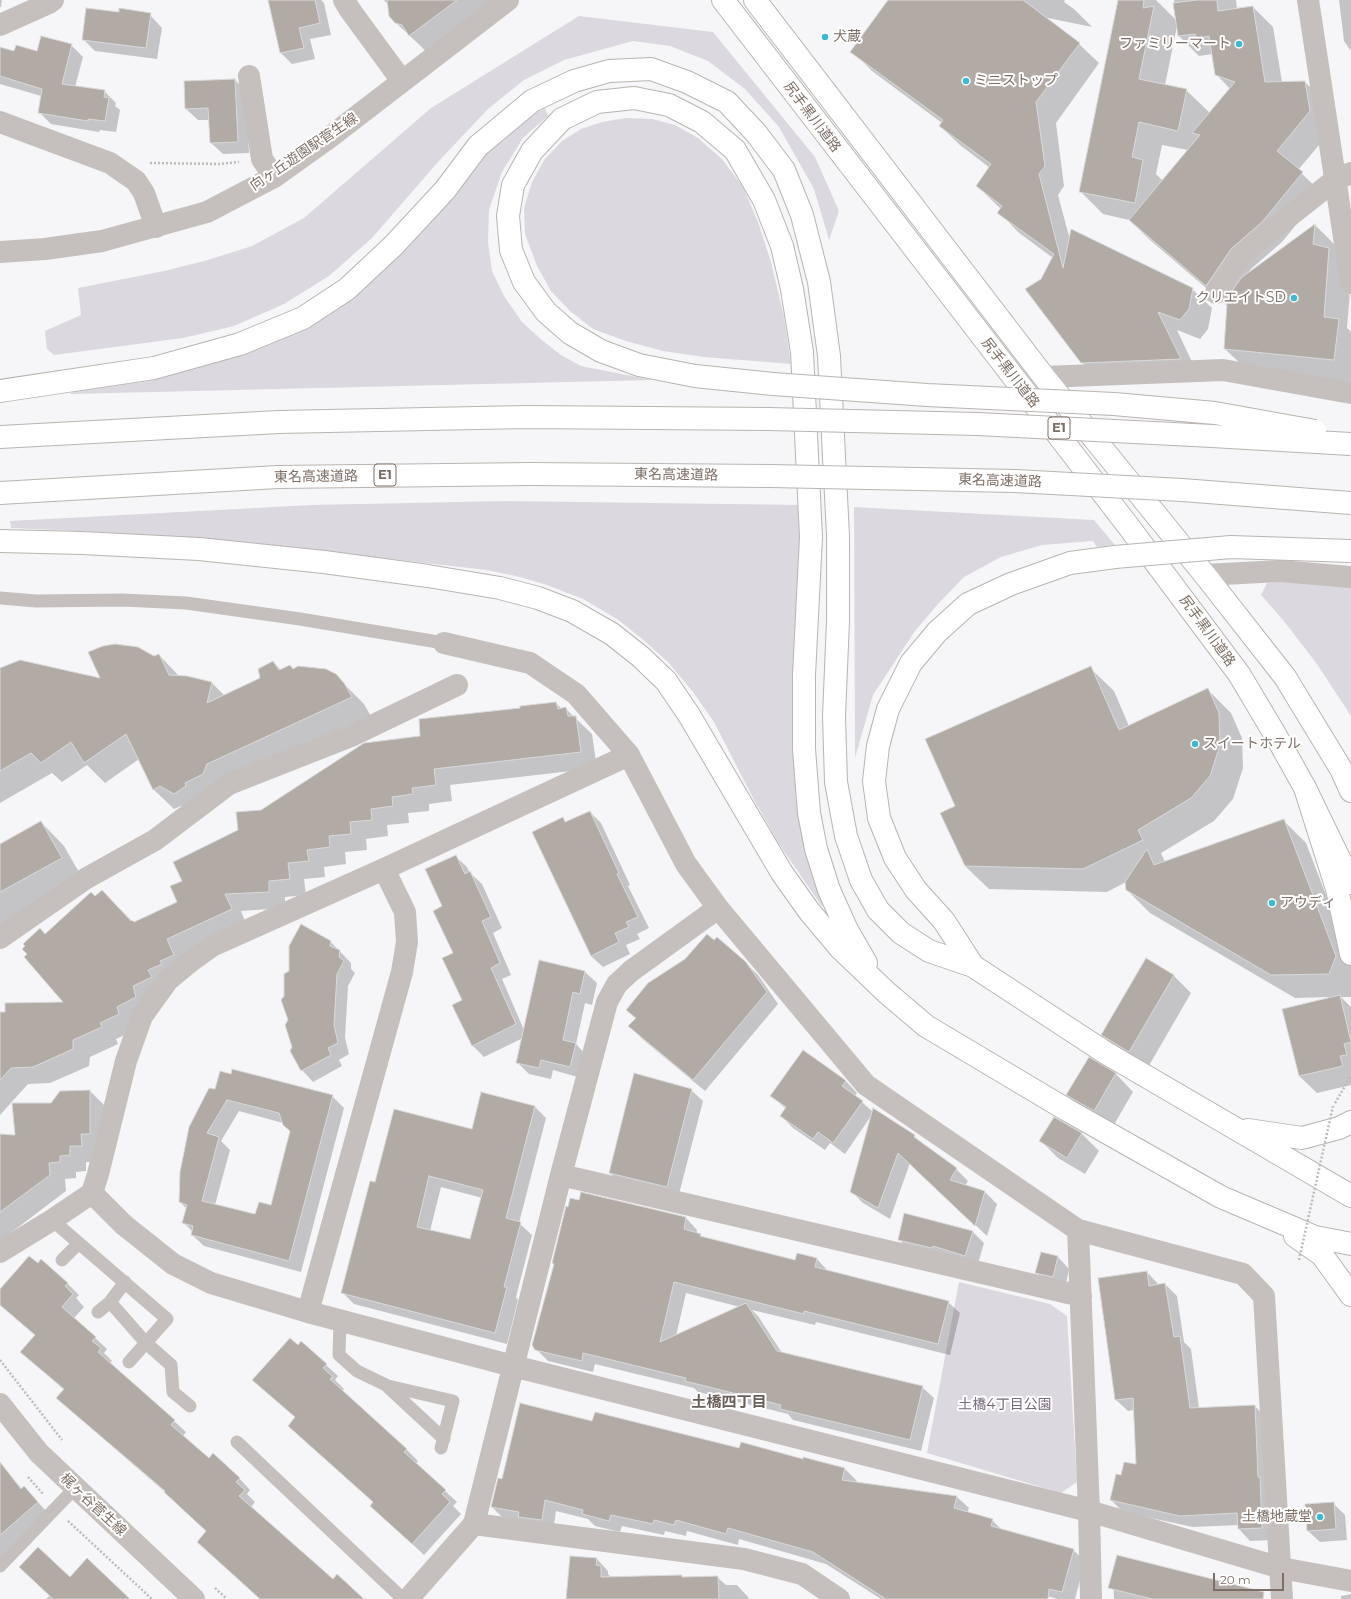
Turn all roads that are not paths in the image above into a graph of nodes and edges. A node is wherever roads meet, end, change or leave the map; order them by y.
1 (53, 0) edge
2 (344, 0) edge
3 (508, 0) edge
4 (723, 0) edge
5 (756, 0) edge
6 (1308, 0) edge
7 (0, 25) edge
8 (250, 76) dead end
9 (402, 82) junction
10 (0, 122) edge
11 (268, 168) junction
12 (1343, 176) edge
13 (156, 227) junction
14 (0, 252) edge
15 (1351, 283) edge
16 (1216, 293) dead end
17 (1044, 377) junction
18 (0, 391) edge
19 (1351, 393) edge
20 (0, 437) edge
21 (1351, 438) edge
22 (1351, 444) edge
23 (0, 493) edge
24 (1351, 503) edge
25 (0, 541) edge
26 (1351, 551) edge
27 (1205, 575) junction
28 (1351, 577) edge
29 (0, 598) edge
30 (444, 643) joint
31 (457, 685) dead end
32 (629, 755) junction
33 (1351, 791) edge
34 (384, 868) junction
35 (1346, 885) edge
36 (718, 908) junction
37 (0, 938) edge
38 (1351, 954) edge
39 (973, 966) junction
40 (886, 992) junction
41 (1351, 1122) edge
42 (1237, 1129) junction
43 (561, 1175) junction
44 (92, 1193) junction
45 (1351, 1196) edge
46 (1269, 1218) junction
47 (52, 1220) junction
48 (1078, 1230) junction
49 (79, 1243) junction
50 (1351, 1244) edge
51 (0, 1252) edge
52 (62, 1260) dead end
53 (125, 1282) junction
54 (1351, 1295) edge
55 (1081, 1296) junction
56 (110, 1302) junction
57 (98, 1312) dead end
58 (308, 1312) junction
59 (340, 1320) junction
60 (146, 1344) junction
61 (129, 1362) dead end
62 (513, 1366) junction
63 (388, 1386) junction
64 (0, 1404) edge
65 (190, 1406) dead end
66 (237, 1442) dead end
67 (75, 1488) junction
68 (1089, 1511) junction
69 (474, 1524) junction
70 (0, 1566) edge
71 (1281, 1568) junction
72 (1351, 1581) edge
73 (194, 1599) edge
74 (403, 1599) edge
75 (408, 1599) edge
76 (839, 1599) edge
77 (1091, 1599) edge
78 (1282, 1599) edge

1 - 7 street
2 - 9 street
3 - 9 street, 向ヶ丘遊園駅菅生線
4 - 35 main road, 尻手黒川道路
5 - 17 main road, 尻手黒川道路
6 - 12 street
8 - 11 street
9 - 11 street, 向ヶ丘遊園駅菅生線
10 - 13 street
11 - 13 street, 向ヶ丘遊園駅菅生線
12 - 15 street
12 - 16 street
13 - 14 street, 向ヶ丘遊園駅菅生線
17 - 19 street
17 - 27 main road, 尻手黒川道路
18 - 39 main road
20 - 22 main road, E1, bridge
21 - 40 main road, bridge
23 - 24 main road, 東名高速道路 / E1, bridge
25 - 40 main road
26 - 39 main road, bridge
27 - 28 street
27 - 33 main road, 尻手黒川道路
29 - 30 lane
30 - 32 street
31 - 37 street
32 - 34 street
32 - 36 street
34 - 44 street
34 - 58 street
35 - 38 main road, 尻手黒川道路
36 - 43 street
36 - 48 street
39 - 42 main road
40 - 46 main road
41 - 42 main road
42 - 45 main road
43 - 55 street
43 - 62 street
44 - 47 street
44 - 58 street
46 - 50 main road
46 - 54 main road
47 - 49 lane
47 - 51 street
48 - 55 street
48 - 71 street
49 - 52 lane
49 - 53 lane
53 - 56 lane
53 - 60 lane
55 - 68 street
56 - 57 lane
56 - 60 lane
58 - 59 street
59 - 62 street
59 - 63 lane
60 - 61 lane
60 - 65 lane
62 - 68 street
62 - 69 street
63 - 63 lane
64 - 67 street, 梶ヶ谷菅生線
66 - 74 lane
67 - 70 lane
67 - 73 street, 梶ヶ谷菅生線
68 - 71 street
68 - 77 street
69 - 75 street
69 - 76 street
71 - 72 street
71 - 78 street

